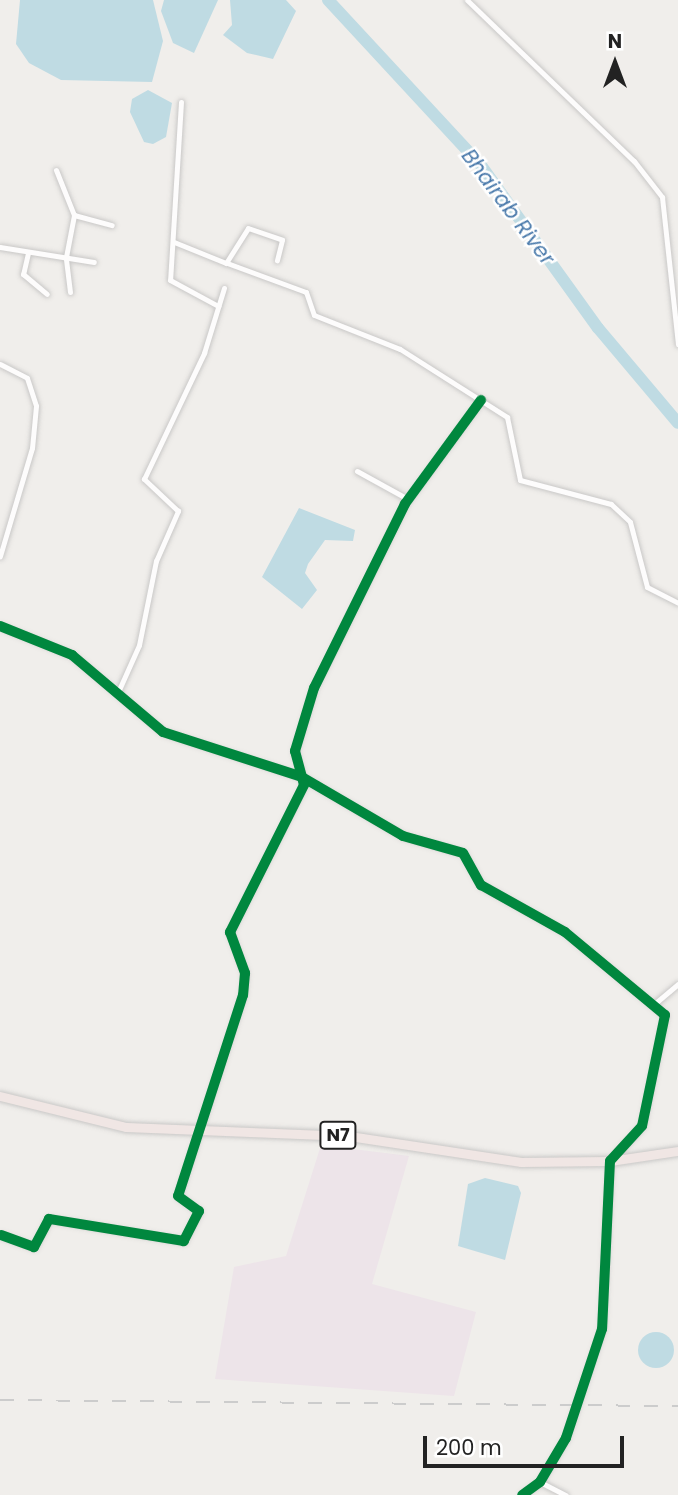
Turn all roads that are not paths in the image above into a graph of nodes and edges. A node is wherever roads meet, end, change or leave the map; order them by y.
1 (467, 0) edge
2 (181, 102) dead end
3 (56, 170) dead end
4 (74, 215) junction
5 (112, 225) dead end
6 (174, 242) junction
7 (0, 247) edge
8 (28, 253) junction
9 (66, 257) junction
10 (277, 260) dead end
11 (94, 262) dead end
12 (227, 263) junction
13 (224, 288) dead end
14 (70, 292) dead end
15 (47, 294) dead end
16 (218, 306) junction
17 (678, 344) edge
18 (0, 364) edge
19 (481, 400) junction
20 (357, 471) dead end
21 (408, 499) junction
22 (0, 556) edge
23 (678, 603) edge
24 (0, 626) edge
25 (118, 692) junction
26 (302, 777) junction
27 (678, 984) edge
28 (653, 1005) junction
29 (0, 1096) edge
30 (199, 1129) junction
31 (678, 1152) edge
32 (610, 1161) junction
33 (1, 1235) edge
34 (540, 1482) junction
35 (522, 1495) edge
36 (566, 1495) edge

1 - 17 street
2 - 6 street
3 - 4 street
4 - 5 street
4 - 9 street
6 - 12 street
6 - 16 street
7 - 8 street
8 - 9 street
8 - 15 street
9 - 11 street
9 - 14 street
10 - 12 street
12 - 19 street
13 - 16 street
16 - 25 street
18 - 22 street
19 - 21 street
19 - 23 street
20 - 21 street
21 - 26 street
24 - 25 street
25 - 26 street
26 - 28 street
26 - 30 street
27 - 28 street
28 - 32 street
29 - 30 highway, N7
30 - 32 highway, N7
30 - 33 street
31 - 32 highway, N7
32 - 34 street
34 - 35 street
34 - 36 street

